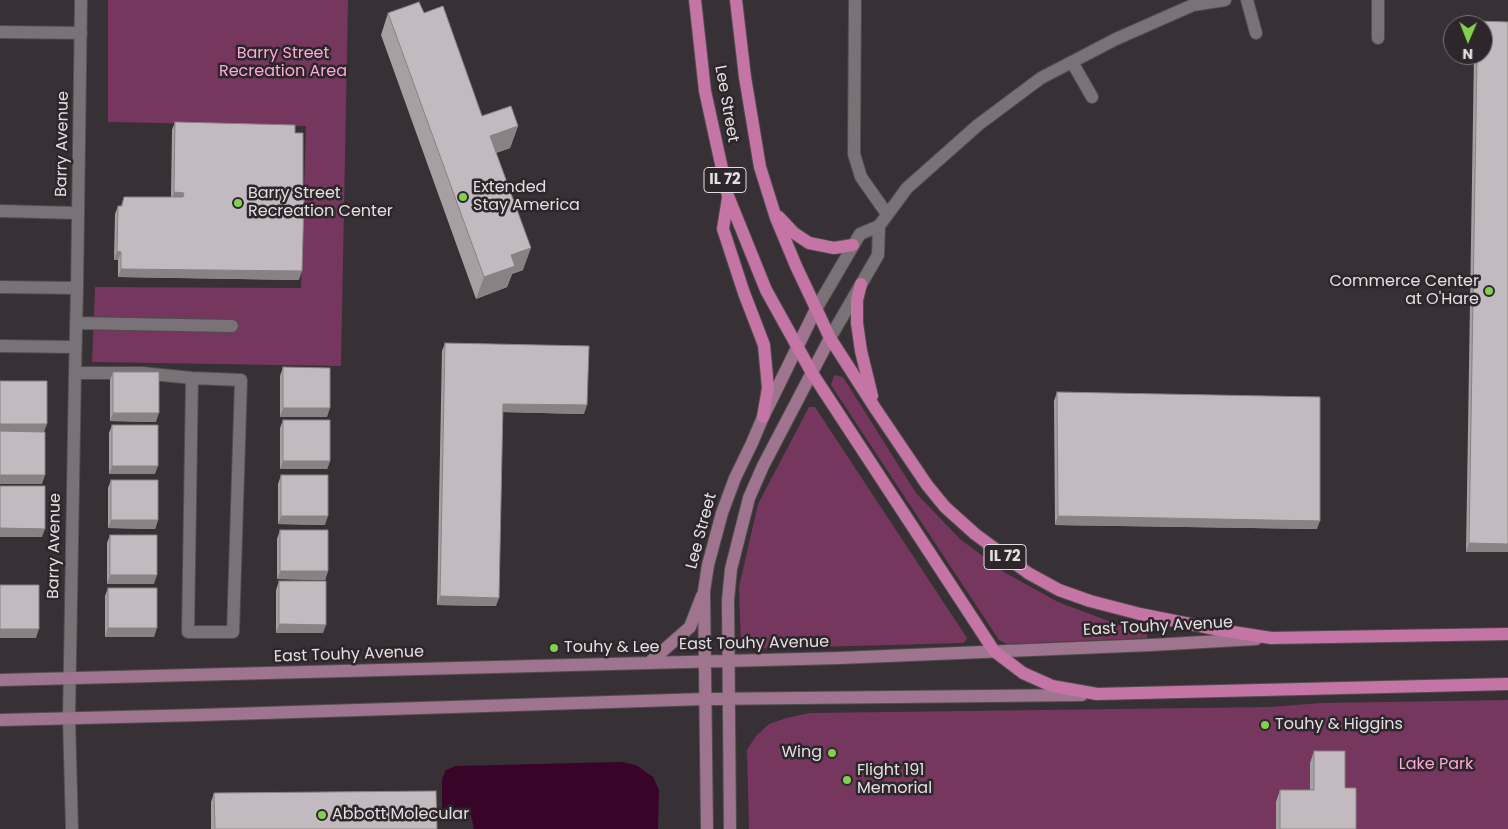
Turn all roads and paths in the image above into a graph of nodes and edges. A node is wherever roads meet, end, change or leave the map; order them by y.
1 (81, 0) edge
2 (695, 0) edge
3 (736, 0) edge
4 (855, 0) edge
5 (1225, 0) edge
6 (1247, 0) edge
7 (1378, 0) edge
8 (0, 32) edge
9 (81, 33) junction
10 (1256, 33) dead end
11 (1378, 38) dead end
12 (1072, 62) junction
13 (1092, 97) dead end
14 (728, 196) junction
15 (774, 210) junction
16 (0, 211) edge
17 (78, 213) junction
18 (887, 214) junction
19 (879, 226) junction
20 (853, 245) junction
21 (861, 284) junction
22 (0, 287) edge
23 (77, 288) junction
24 (816, 309) junction
25 (76, 323) junction
26 (232, 326) dead end
27 (830, 338) junction
28 (0, 346) edge
29 (75, 347) junction
30 (798, 347) junction
31 (75, 373) junction
32 (812, 373) junction
33 (192, 378) junction
34 (875, 408) junction
35 (763, 417) junction
36 (704, 592) junction
37 (1508, 634) edge
38 (1271, 638) junction
39 (994, 651) junction
40 (729, 660) junction
41 (706, 661) junction
42 (650, 662) junction
43 (69, 679) junction
44 (0, 680) edge
45 (1508, 684) edge
46 (1097, 694) junction
47 (705, 699) junction
48 (729, 699) junction
49 (70, 718) junction
50 (0, 720) edge
51 (72, 829) edge
52 (707, 829) edge
53 (730, 829) edge

1 - 9 street, Barry Avenue
2 - 14 main road, Lee Street / IL 72
3 - 15 main road, Lee Street / IL 72
4 - 18 street
5 - 12 street
6 - 10 street
7 - 11 street
8 - 9 street
9 - 17 street, Barry Avenue
12 - 13 street
12 - 18 street
14 - 30 main road, Lee Street / IL 72
14 - 35 main road
15 - 20 main road
15 - 24 main road, Lee Street / IL 72
16 - 17 street
17 - 23 street, Barry Avenue
18 - 19 street
19 - 20 street
19 - 21 street
20 - 24 street
21 - 27 street
21 - 34 main road
22 - 23 street
23 - 25 street, Barry Avenue
24 - 27 main road, Lee Street / IL 72
24 - 30 main road, Lee Street
25 - 26 street
25 - 29 street, Barry Avenue
27 - 32 main road
27 - 34 main road, IL 72
28 - 29 street
29 - 31 street, Barry Avenue
30 - 32 main road, Lee Street / IL 72
30 - 35 main road, Lee Street
31 - 33 street
31 - 43 street, Barry Avenue
32 - 39 main road, IL 72
32 - 40 main road
33 - 33 street
34 - 38 main road, IL 72
35 - 36 main road, Lee Street
36 - 41 main road, Lee Street
36 - 42 main road
37 - 38 main road, East Touhy Avenue
38 - 39 main road, East Touhy Avenue
39 - 40 main road, East Touhy Avenue
39 - 46 main road, IL 72
40 - 41 main road, East Touhy Avenue
40 - 48 main road
41 - 42 main road, East Touhy Avenue
41 - 47 main road, Lee Street
42 - 43 main road, East Touhy Avenue
43 - 44 main road, East Touhy Avenue
43 - 49 street, Barry Avenue
45 - 46 main road, IL 72
46 - 48 main road
47 - 48 main road
47 - 49 main road
47 - 52 main road, Lee Street
48 - 53 main road
49 - 50 main road
49 - 51 street, Barry Avenue

